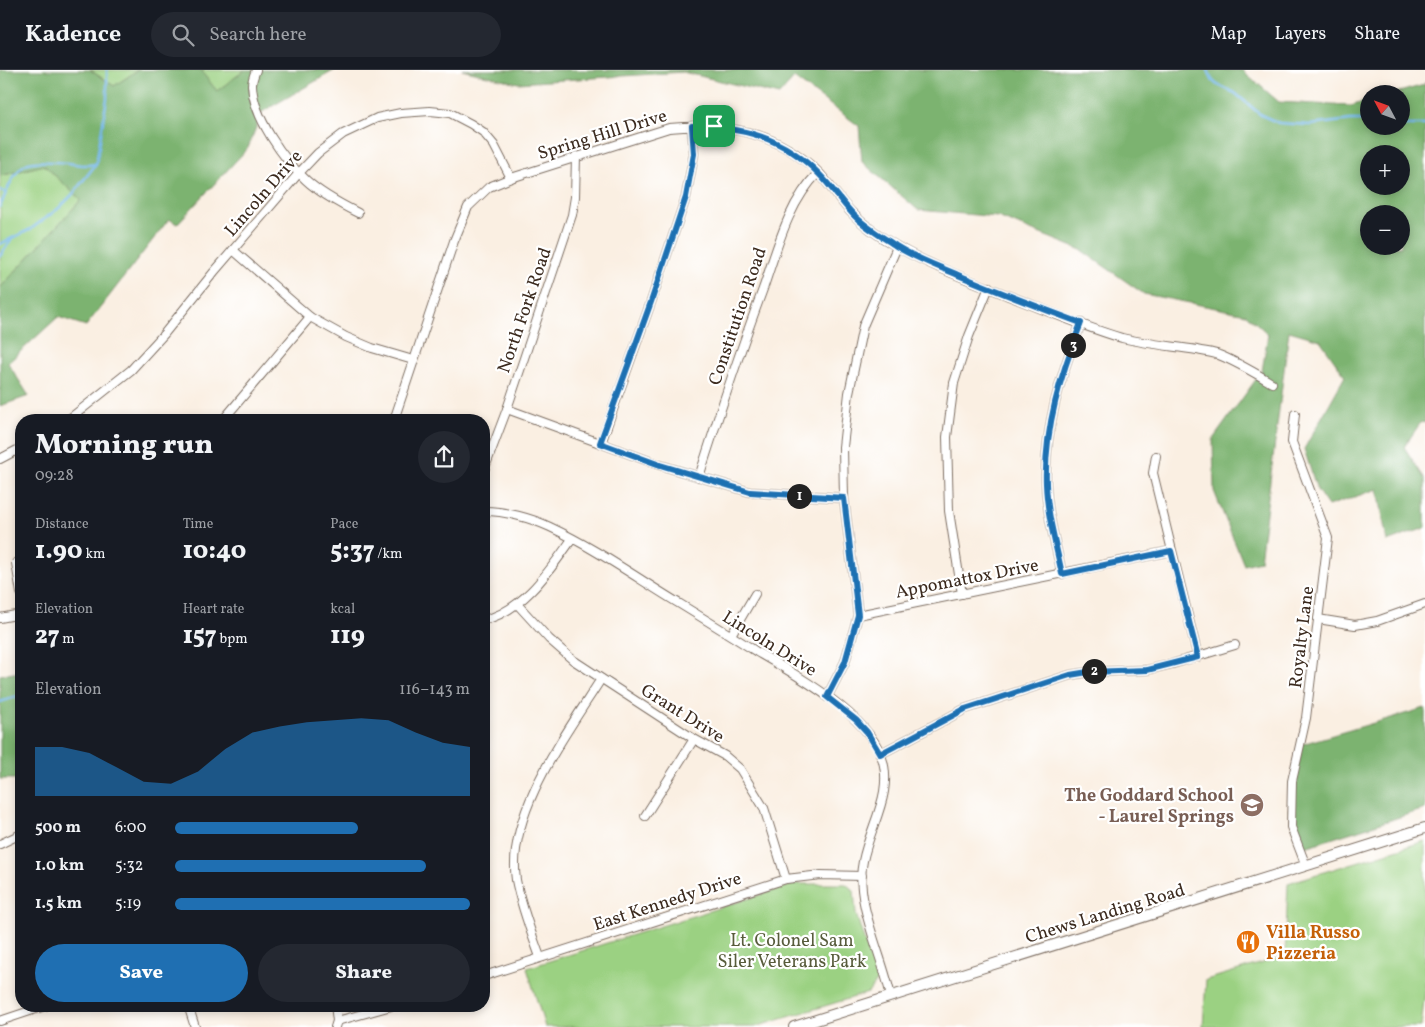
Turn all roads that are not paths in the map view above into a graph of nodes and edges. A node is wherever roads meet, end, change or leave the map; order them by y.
1 (256, 70) edge
2 (692, 126) junction
3 (576, 156) junction
4 (299, 173) junction
5 (818, 173) junction
6 (511, 178) junction
7 (358, 213) dead end
8 (897, 247) junction
9 (233, 250) junction
10 (989, 288) junction
11 (310, 317) junction
12 (1081, 323) junction
13 (413, 360) junction
14 (1272, 383) dead end
15 (507, 409) junction
16 (76, 414) edge
17 (229, 414) edge
18 (396, 414) edge
19 (1295, 414) dead end
20 (600, 443) junction
21 (15, 451) edge
22 (490, 454) edge
23 (1156, 456) dead end
24 (0, 459) edge
25 (699, 477) junction
26 (844, 498) junction
27 (490, 512) edge
28 (572, 539) junction
29 (1171, 551) junction
30 (1062, 574) junction
31 (755, 594) dead end
32 (962, 594) junction
33 (1425, 604) edge
34 (518, 605) junction
35 (15, 615) edge
36 (858, 615) junction
37 (0, 618) edge
38 (490, 618) edge
39 (1318, 619) junction
40 (731, 635) junction
41 (1235, 645) dead end
42 (1198, 657) junction
43 (601, 679) junction
44 (827, 697) junction
45 (694, 739) junction
46 (880, 754) junction
47 (645, 816) dead end
48 (1425, 828) edge
49 (15, 837) edge
50 (0, 844) edge
51 (1306, 866) junction
52 (862, 876) junction
53 (786, 879) junction
54 (540, 957) junction
55 (490, 974) edge
56 (891, 997) junction
57 (27, 1012) edge
58 (190, 1012) edge
59 (373, 1012) edge
60 (0, 1021) edge
61 (336, 1024) edge
62 (195, 1027) edge
63 (794, 1027) edge

1 - 4 street
2 - 3 street, Spring Hill Drive
2 - 5 street, Spring Hill Drive
2 - 20 street
3 - 6 street, Spring Hill Drive
3 - 15 street, North Fork Road
4 - 6 street, Lincoln Drive
4 - 7 street
4 - 9 street, Lincoln Drive
5 - 8 street, Spring Hill Drive
5 - 25 street, Constitution Road
6 - 13 street, Spring Hill Drive
8 - 10 street, Spring Hill Drive
8 - 26 street
9 - 11 street
9 - 16 street, Lincoln Drive
10 - 12 street, Spring Hill Drive
10 - 32 street
11 - 13 street
11 - 17 street
12 - 14 street, Spring Hill Drive
12 - 30 street
13 - 18 street, Spring Hill Drive
15 - 20 street
15 - 22 street, North Fork Road
19 - 39 street, Royalty Lane
20 - 25 street
21 - 24 street
23 - 29 street
25 - 26 street
26 - 36 street
27 - 28 street, Lincoln Drive
28 - 34 street
28 - 40 street, Lincoln Drive
29 - 30 street, Appomattox Drive
29 - 42 street
30 - 32 street, Appomattox Drive
31 - 40 street
32 - 36 street, Appomattox Drive
33 - 39 street
34 - 38 street
34 - 43 street, Grant Drive
35 - 37 street
36 - 44 street
39 - 51 street, Royalty Lane
40 - 44 street, Lincoln Drive
41 - 42 street
42 - 46 street
43 - 45 street, Grant Drive
43 - 54 street
44 - 46 street, Lincoln Drive
45 - 47 street
45 - 53 street, Grant Drive
46 - 52 street, Lincoln Drive
48 - 51 main road, Chews Landing Road
49 - 50 street
51 - 56 main road, Chews Landing Road
52 - 53 street, East Kennedy Drive
52 - 56 street, Lincoln Drive
53 - 54 street, East Kennedy Drive
54 - 55 street, East Kennedy Drive
56 - 63 main road, Chews Landing Road
57 - 60 street
58 - 62 street
59 - 61 street

